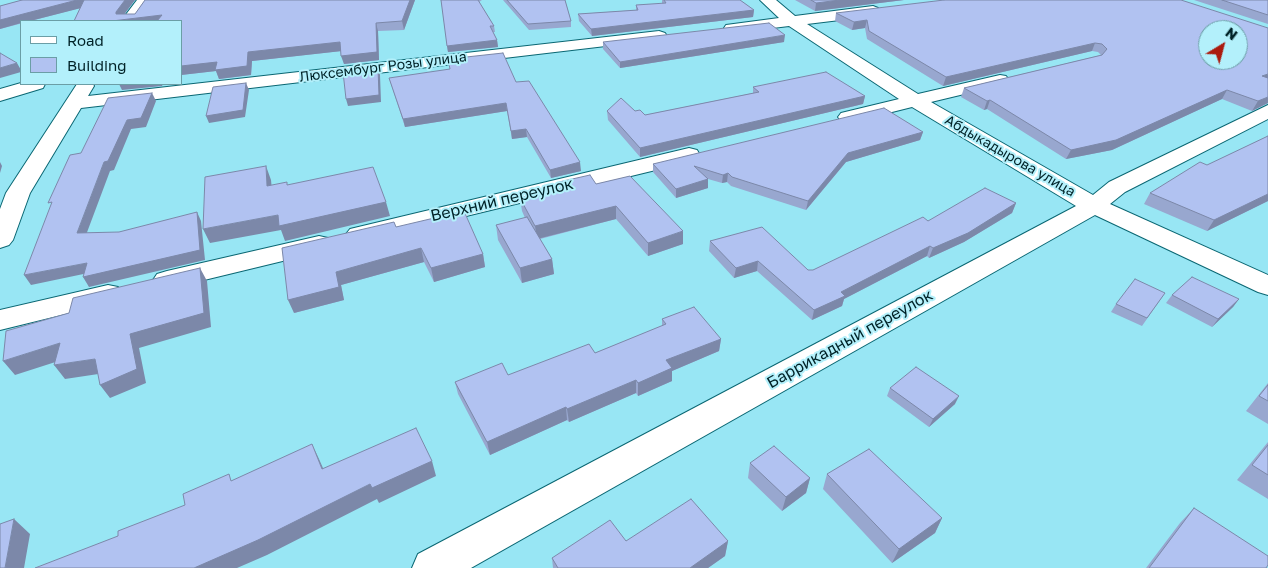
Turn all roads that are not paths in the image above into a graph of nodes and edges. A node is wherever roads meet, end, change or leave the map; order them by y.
1 (145, 0) edge
2 (767, 0) edge
3 (890, 8) edge
4 (130, 20) edge
5 (792, 21) junction
6 (713, 30) edge
7 (674, 34) edge
8 (1018, 76) edge
9 (182, 83) edge
10 (33, 85) edge
11 (161, 85) edge
12 (81, 93) edge
13 (0, 95) edge
14 (916, 101) junction
15 (1268, 111) edge
16 (829, 122) edge
17 (713, 149) edge
18 (1094, 206) junction
19 (0, 240) edge
20 (1268, 286) edge
21 (0, 320) edge
22 (432, 568) edge

1 - 4 street
2 - 5 street, Абдыкадырова улица
3 - 5 street
5 - 6 street
5 - 14 street, Абдыкадырова улица
7 - 9 street, Люксембург Розы улица
8 - 14 street
10 - 13 street
11 - 12 street, Люксембург Розы улица
12 - 19 street
14 - 16 street
14 - 18 street, Абдыкадырова улица
15 - 18 street, Баррикадный переулок
17 - 21 street, Верхний переулок
18 - 20 street, Абдыкадырова улица
18 - 22 street, Баррикадный переулок

